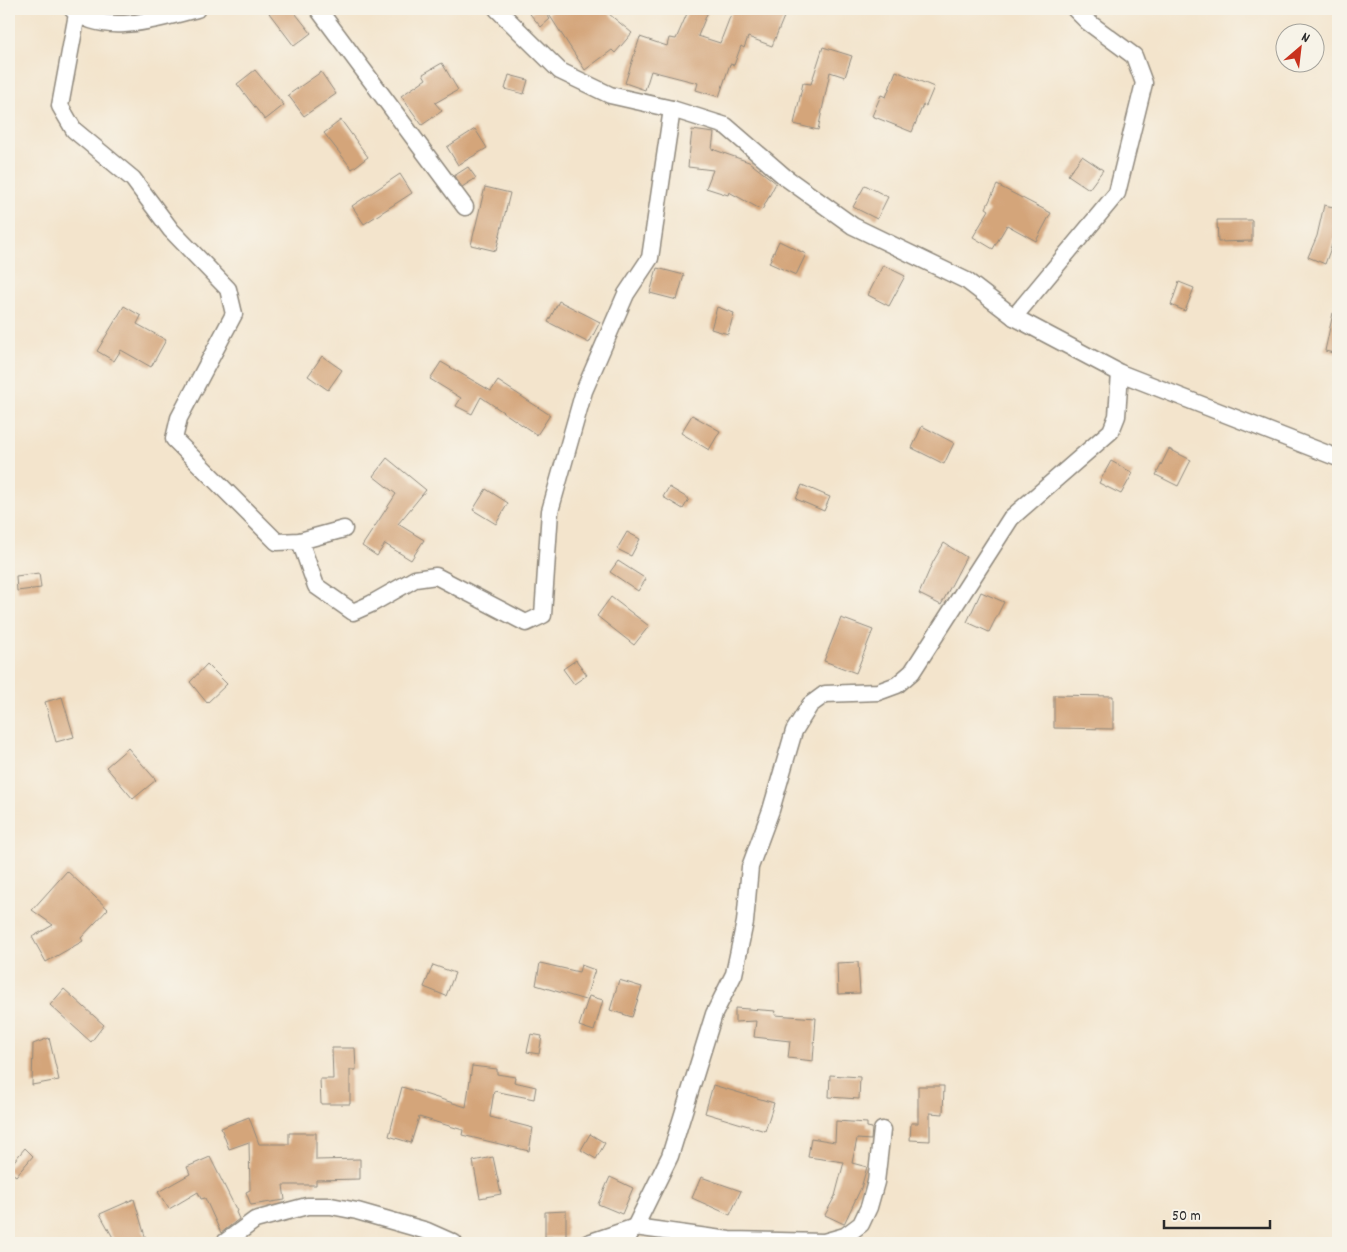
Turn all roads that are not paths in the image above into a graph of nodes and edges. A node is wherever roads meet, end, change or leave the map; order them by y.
1 (197, 9) edge
2 (318, 9) edge
3 (497, 9) edge
4 (1075, 9) edge
5 (74, 11) edge
6 (672, 109) junction
7 (465, 207) dead end
8 (1014, 317) junction
9 (1120, 374) junction
10 (1338, 458) edge
11 (344, 529) dead end
12 (300, 541) junction
13 (882, 1130) dead end
14 (635, 1227) junction
15 (224, 1243) edge
16 (454, 1243) edge
17 (588, 1243) edge
18 (623, 1243) edge

1 - 5 street
2 - 7 street
3 - 6 street
4 - 8 street
5 - 12 street
6 - 8 street
6 - 12 street
8 - 9 street
9 - 10 street
9 - 14 street
11 - 12 street
13 - 14 street
14 - 17 street
14 - 18 street
15 - 16 street

